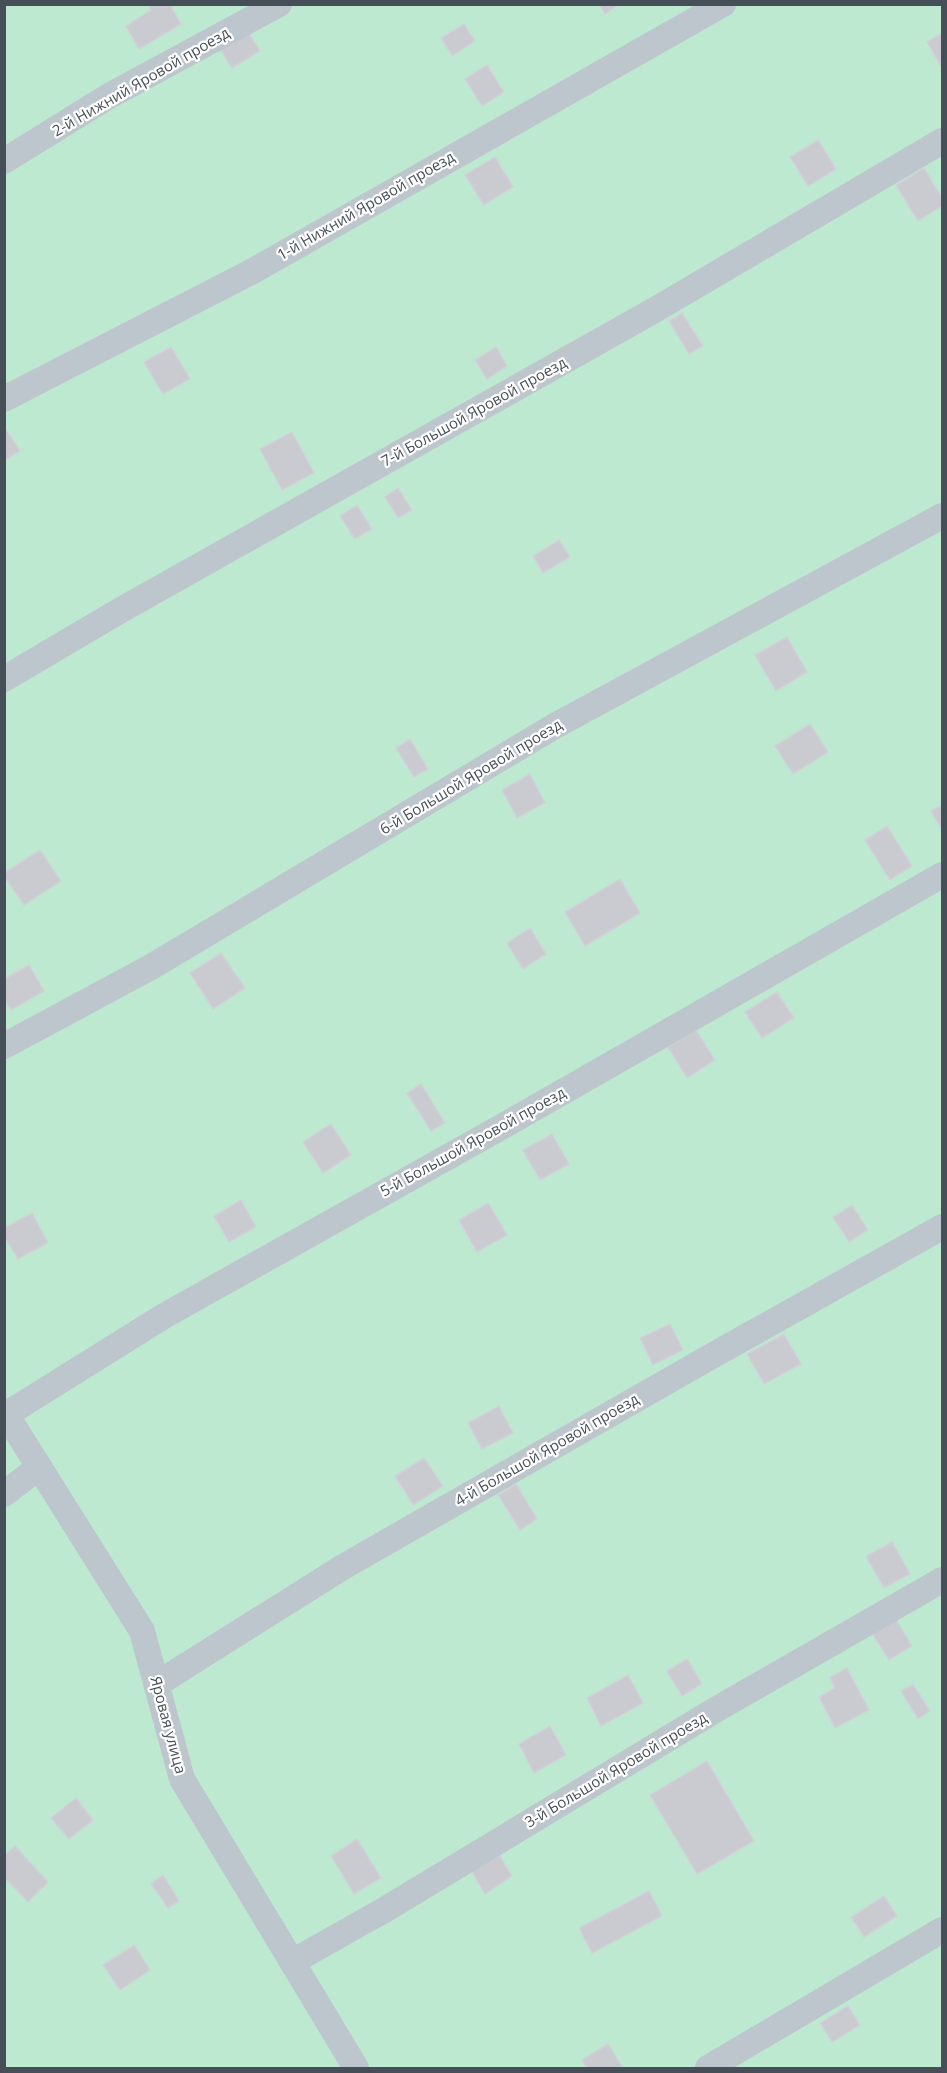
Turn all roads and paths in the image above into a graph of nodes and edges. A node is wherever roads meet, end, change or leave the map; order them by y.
1 (279, 4) edge
2 (723, 4) edge
3 (942, 141) edge
4 (4, 161) edge
5 (4, 399) edge
6 (942, 516) edge
7 (4, 679) edge
8 (942, 875) edge
9 (4, 1046) edge
10 (942, 1227) edge
11 (6, 1412) edge
12 (39, 1467) junction
13 (4, 1494) edge
14 (942, 1580) edge
15 (157, 1684) junction
16 (942, 1930) edge
17 (292, 1962) junction
18 (356, 2068) edge
19 (708, 2068) edge

1 - 4 street, 2-й Нижний Яровой проезд
2 - 5 street, 1-й Нижний Яровой проезд
3 - 7 street, 7-й Большой Яровой проезд
6 - 9 street, 6-й Большой Яровой проезд
8 - 11 street, 5-й Большой Яровой проезд
10 - 15 street, 4-й Большой Яровой проезд
11 - 12 street, Яровая улица
12 - 13 street
12 - 15 street, Яровая улица
14 - 17 street, 3-й Большой Яровой проезд
15 - 17 street, Яровая улица
16 - 19 street
17 - 18 street, Яровая улица

